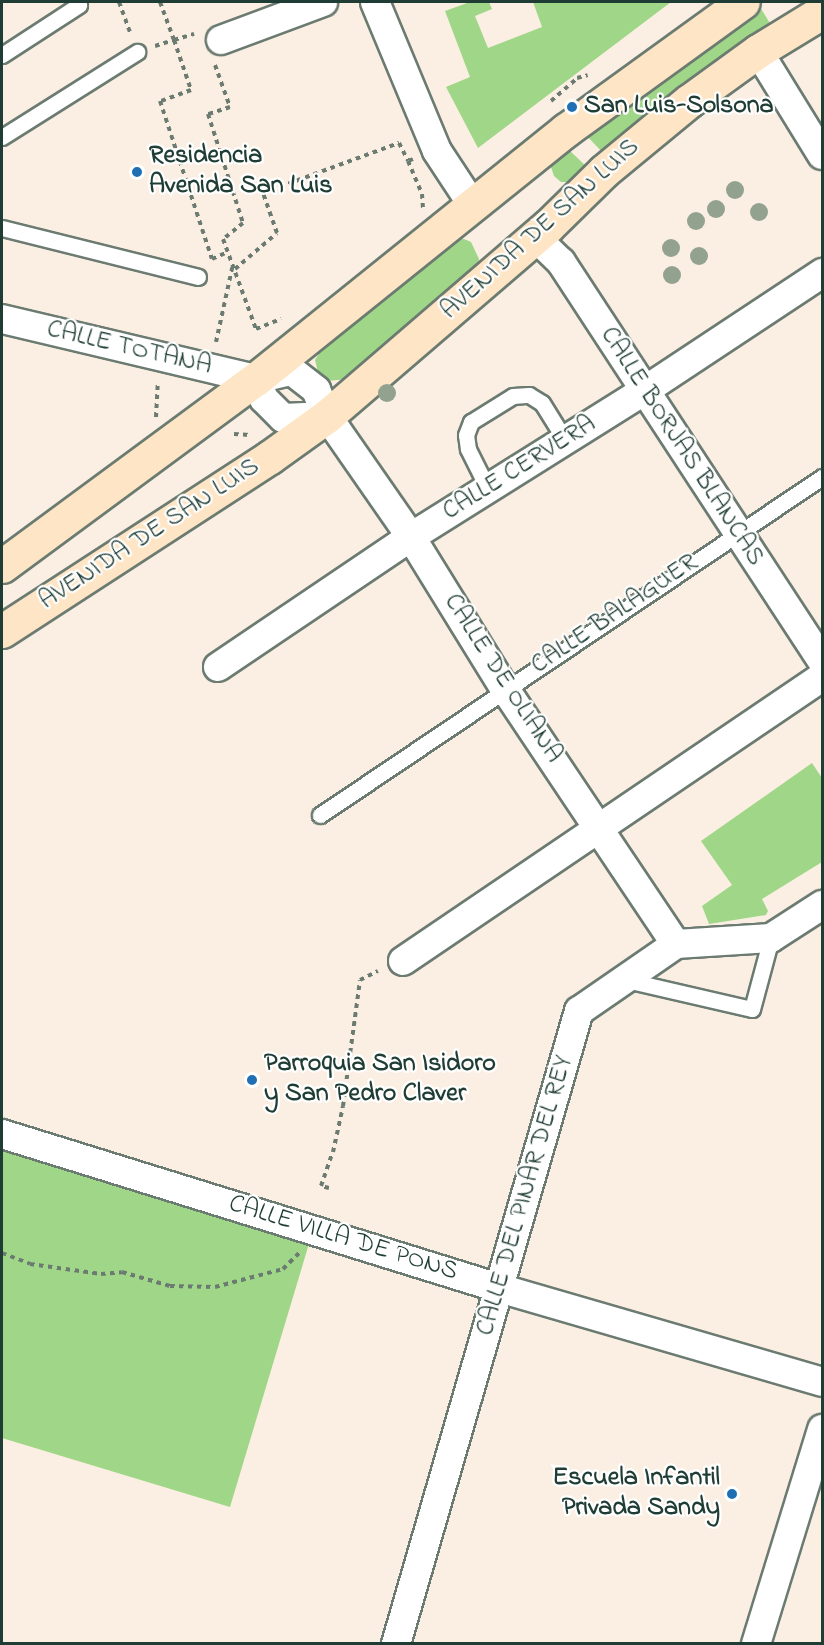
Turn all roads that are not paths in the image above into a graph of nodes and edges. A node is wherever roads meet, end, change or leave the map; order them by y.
1 (323, 2) edge
2 (375, 2) edge
3 (743, 2) edge
4 (79, 5) dead end
5 (822, 12) edge
6 (217, 50) road end
7 (758, 51) junction
8 (137, 52) road end
9 (2, 55) edge
10 (2, 137) edge
11 (822, 155) edge
12 (472, 204) junction
13 (2, 228) edge
14 (535, 237) junction
15 (822, 273) edge
16 (198, 277) dead end
17 (2, 319) edge
18 (256, 379) junction
19 (644, 391) junction
20 (327, 416) junction
21 (565, 440) junction
22 (822, 477) edge
23 (488, 489) junction
24 (737, 533) junction
25 (411, 537) junction
26 (2, 566) edge
27 (2, 631) edge
28 (822, 662) edge
29 (218, 667) dead end
30 (822, 677) edge
31 (505, 689) junction
32 (320, 815) dead end
33 (600, 827) junction
34 (822, 905) edge
35 (771, 938) junction
36 (676, 944) junction
37 (403, 961) road end
38 (623, 979) junction
39 (2, 1134) edge
40 (499, 1288) junction
41 (822, 1382) edge
42 (822, 1429) edge
43 (396, 1644) edge
44 (756, 1644) edge

1 - 6 street
2 - 12 street
3 - 12 street, AVENIDA DE SAN LUIS
4 - 9 lane
5 - 7 street, AVENIDA DE SAN LUIS
7 - 11 street
7 - 14 street, AVENIDA DE SAN LUIS
8 - 10 lane
12 - 18 street, AVENIDA DE SAN LUIS
13 - 16 lane
14 - 19 street, CALLE BORJAS BLANCAS
14 - 20 street, AVENIDA DE SAN LUIS
15 - 19 street, CALLE CERVERA
17 - 18 street, CALLE TOTANA
18 - 20 street
18 - 20 street, AVENIDA DE SAN LUIS
18 - 26 street, AVENIDA DE SAN LUIS
19 - 21 street, CALLE CERVERA
19 - 24 street, CALLE BORJAS BLANCAS
20 - 25 street, CALLE DE OLIANA
20 - 27 street, AVENIDA DE SAN LUIS
21 - 23 street, CALLE CERVERA
21 - 23 lane
22 - 24 lane, CALLE BALAGUER
23 - 25 street, CALLE CERVERA
24 - 28 street, CALLE BORJAS BLANCAS
24 - 31 lane, CALLE BALAGUER
25 - 29 street, CALLE CERVERA
25 - 31 street, CALLE DE OLIANA
30 - 33 street
31 - 32 lane, CALLE BALAGUER
31 - 33 street, CALLE DE OLIANA
33 - 36 street, CALLE DE OLIANA
33 - 37 street
34 - 35 street, CALLE DEL PINAR DEL REY
35 - 36 street, CALLE DEL PINAR DEL REY
35 - 38 lane
36 - 38 street, CALLE DEL PINAR DEL REY
38 - 40 street, CALLE DEL PINAR DEL REY
39 - 40 street, CALLE VILLA DE PONS
40 - 41 street, CALLE VILLA DE PONS
40 - 43 street, CALLE DEL PINAR DEL REY
42 - 44 street

